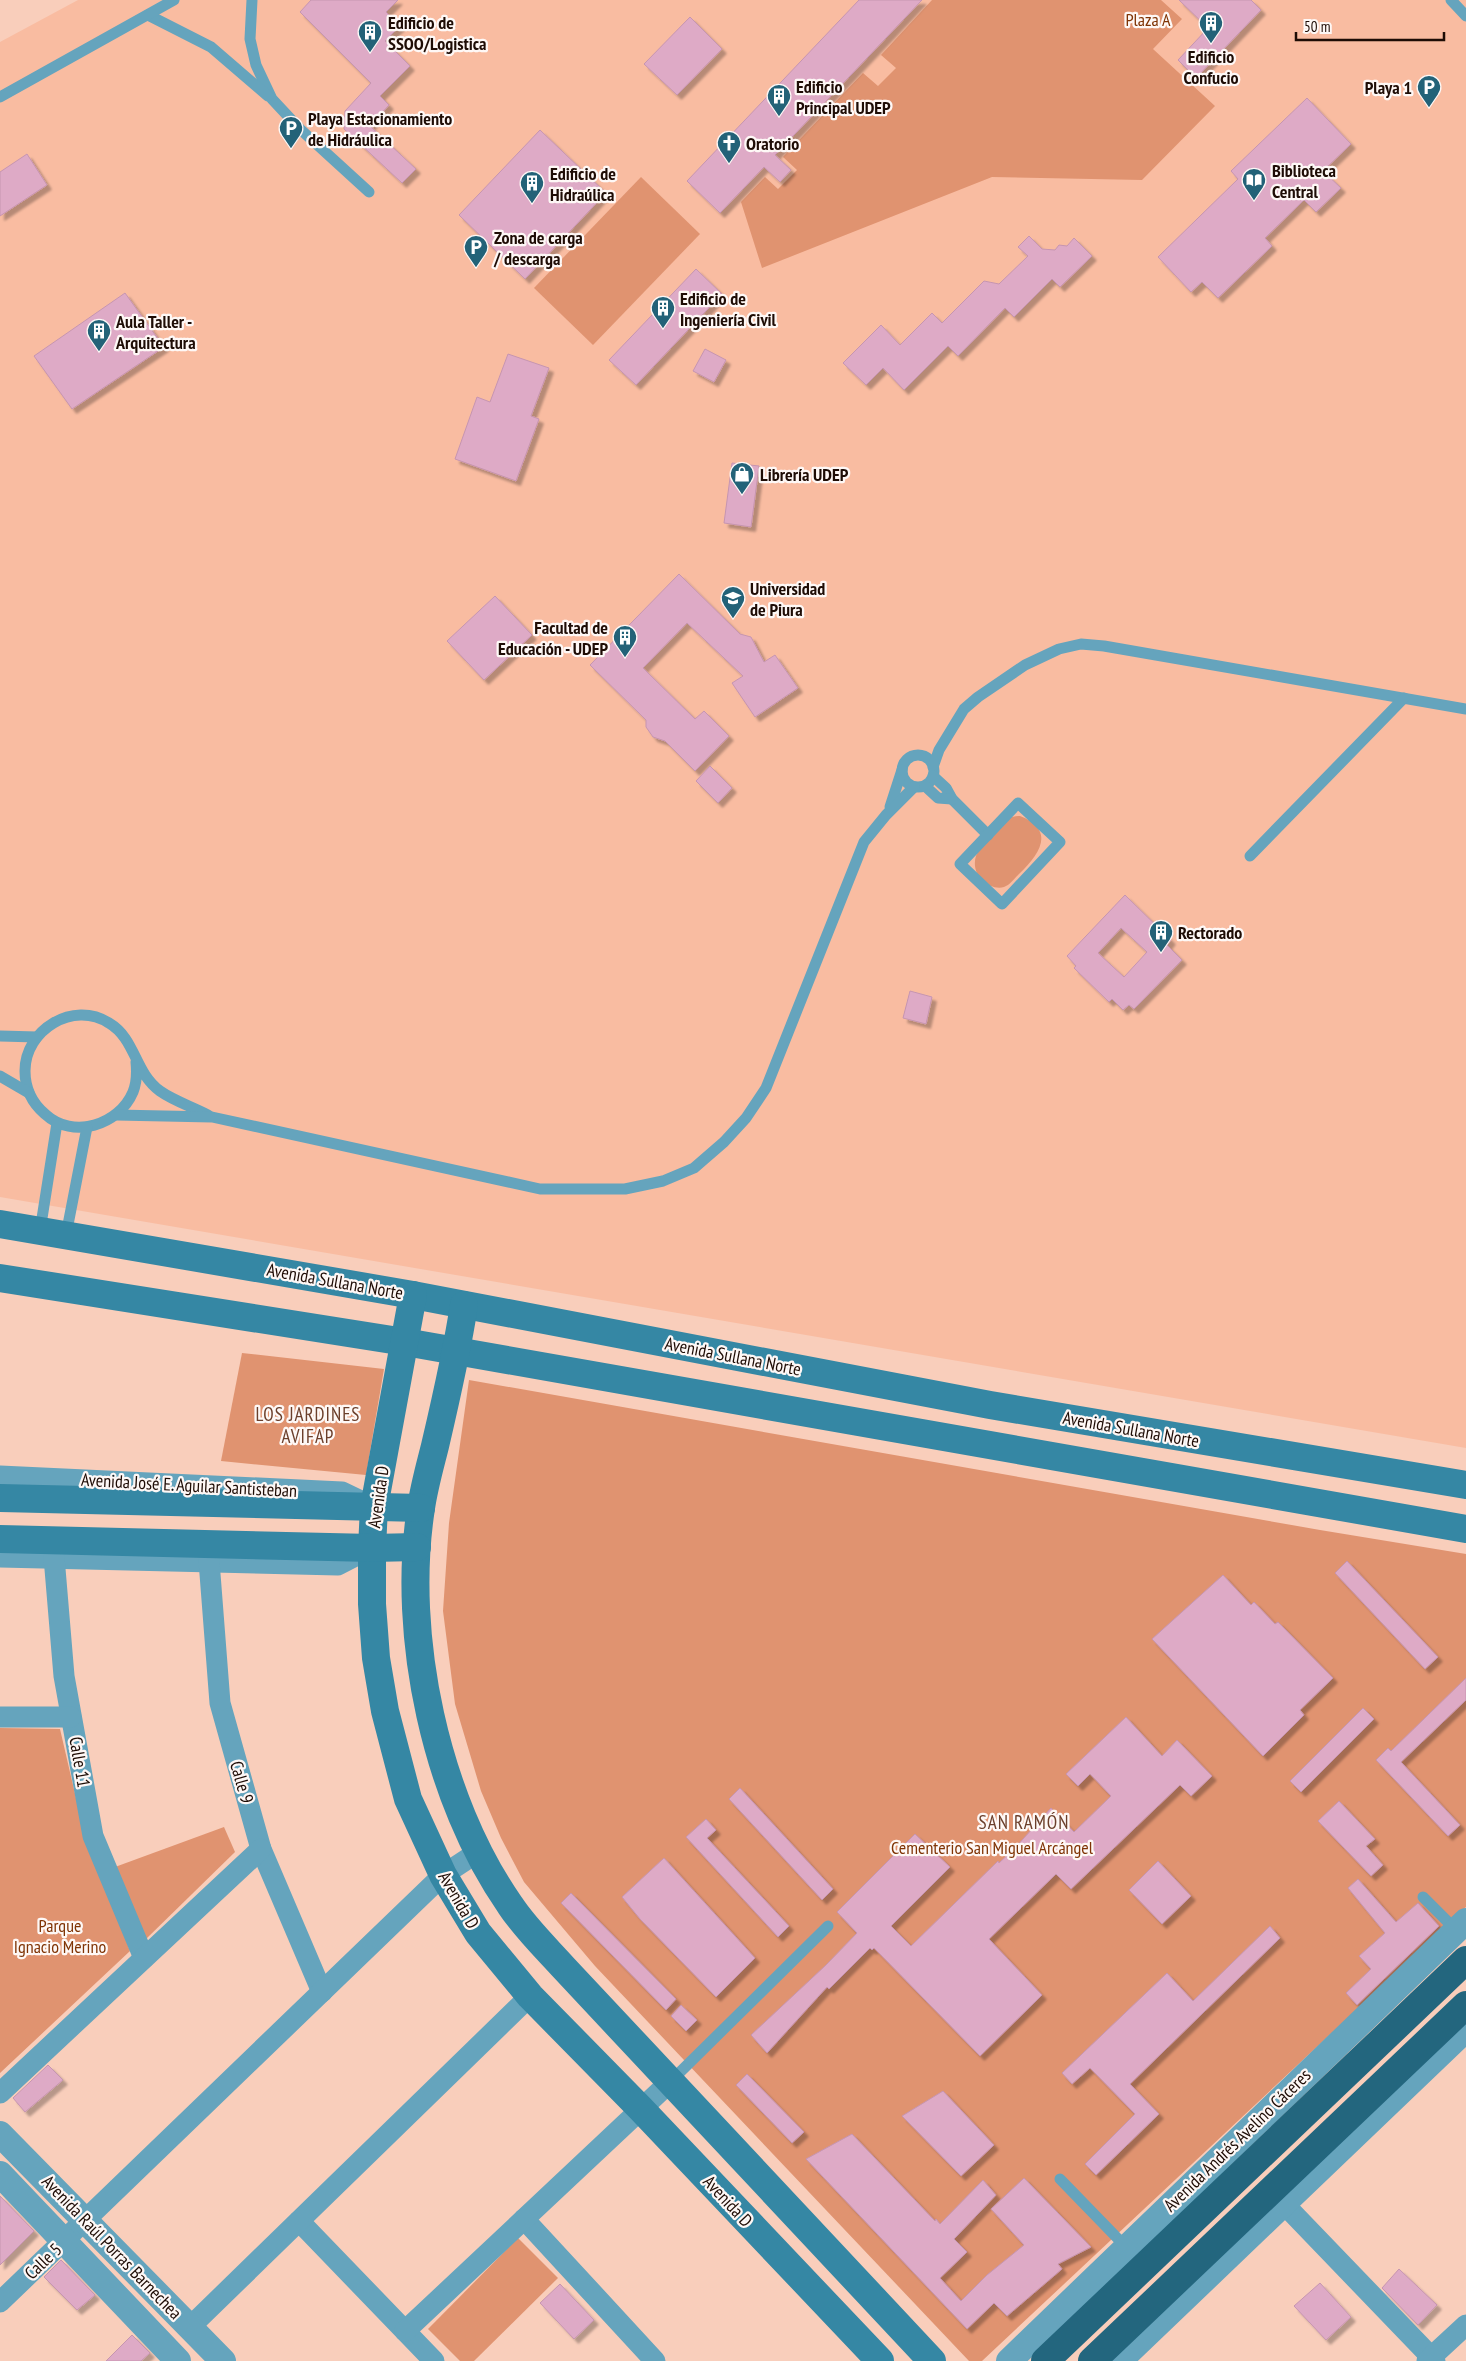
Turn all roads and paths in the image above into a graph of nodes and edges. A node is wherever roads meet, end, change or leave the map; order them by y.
1 (174, 0) edge
2 (252, 0) edge
3 (1451, 0) edge
4 (148, 15) junction
5 (1466, 16) edge
6 (0, 97) edge
7 (272, 99) junction
8 (369, 192) dead end
9 (1404, 698) junction
10 (1466, 709) edge
11 (944, 743) junction
12 (915, 756) junction
13 (902, 770) junction
14 (933, 771) junction
15 (919, 786) junction
16 (952, 799) junction
17 (886, 815) junction
18 (988, 835) junction
19 (1250, 856) dead end
20 (0, 1036) edge
21 (37, 1036) junction
22 (136, 1062) junction
23 (0, 1076) edge
24 (29, 1093) junction
25 (116, 1115) junction
26 (212, 1117) junction
27 (57, 1123) junction
28 (87, 1127) junction
29 (0, 1224) edge
30 (53, 1233) junction
31 (0, 1278) edge
32 (413, 1295) junction
33 (464, 1305) junction
34 (405, 1342) junction
35 (456, 1353) junction
36 (0, 1476) edge
37 (1466, 1485) edge
38 (0, 1498) edge
39 (374, 1507) junction
40 (421, 1508) junction
41 (1466, 1529) edge
42 (0, 1539) edge
43 (417, 1547) junction
44 (372, 1548) junction
45 (0, 1557) edge
46 (54, 1557) junction
47 (209, 1560) junction
48 (0, 1717) edge
49 (71, 1717) junction
50 (261, 1849) junction
51 (478, 1852) junction
52 (443, 1875) junction
53 (1423, 1897) dead end
54 (828, 1926) dead end
55 (1461, 1926) edge
56 (144, 1958) junction
57 (1466, 1960) edge
58 (322, 1992) junction
59 (530, 1996) junction
60 (1466, 2006) edge
61 (1466, 2029) edge
62 (671, 2081) junction
63 (0, 2093) edge
64 (641, 2109) junction
65 (0, 2134) edge
66 (0, 2174) edge
67 (1060, 2180) dead end
68 (1283, 2203) junction
69 (524, 2219) junction
70 (85, 2220) junction
71 (299, 2221) junction
72 (64, 2240) junction
73 (1126, 2247) junction
74 (0, 2302) edge
75 (1466, 2325) edge
76 (190, 2327) junction
77 (405, 2330) junction
78 (1431, 2360) edge
79 (178, 2361) edge
80 (223, 2361) edge
81 (434, 2361) edge
82 (655, 2361) edge
83 (880, 2361) edge
84 (932, 2361) edge
85 (1009, 2361) edge
86 (1045, 2361) edge
87 (1092, 2361) edge
88 (1118, 2361) edge

1 - 4 lane
2 - 7 lane
3 - 5 lane
4 - 6 lane
4 - 7 lane
7 - 8 lane
9 - 10 lane
9 - 11 lane
9 - 19 lane
11 - 12 lane
11 - 14 lane
12 - 13 lane
12 - 14 lane
13 - 15 lane
13 - 17 lane
14 - 15 lane
14 - 16 lane
15 - 16 lane
15 - 17 lane
16 - 18 lane
17 - 26 lane
18 - 18 lane
20 - 21 lane
21 - 22 lane
21 - 24 lane
22 - 25 lane
22 - 26 lane
23 - 24 lane
24 - 27 lane
25 - 26 lane
25 - 28 lane
27 - 28 lane
27 - 30 lane
28 - 30 lane
29 - 30 main road, Avenida Sullana Norte
30 - 32 main road, Avenida Sullana Norte
31 - 34 main road
32 - 33 main road, Avenida Sullana Norte
32 - 34 main road, Avenida D
33 - 35 main road
33 - 37 main road, Avenida Sullana Norte
34 - 35 main road
34 - 39 main road, Avenida D
35 - 40 main road
35 - 41 main road
36 - 39 street, Avenida José E. Aguilar Santisteban
38 - 39 main road, Avenida José E. Aguilar Santisteban
39 - 40 main road, Avenida José E. Aguilar Santisteban
39 - 44 main road, Avenida D
40 - 43 main road
42 - 44 main road
43 - 44 main road
43 - 51 main road
44 - 47 street
44 - 52 main road, Avenida D
45 - 46 street
46 - 47 street
46 - 49 street, Calle 11
47 - 50 street, Calle 9
48 - 49 street
49 - 56 street, Calle 11
50 - 56 street
50 - 58 street, Calle 9
51 - 52 street, Calle 5
51 - 62 main road
52 - 58 street, Calle 5
52 - 59 main road, Avenida D
53 - 55 lane
54 - 62 lane
55 - 73 street, Avenida Andrés Avelino Cáceres
56 - 63 street
57 - 86 highway, Avenida Andrés Avelino Cáceres
58 - 70 street, Calle 5
59 - 64 main road, Avenida D
59 - 71 street
60 - 87 highway
61 - 68 street
62 - 64 street
62 - 84 main road
64 - 69 street
64 - 83 main road, Avenida D
65 - 70 street, Avenida Raúl Porras Barnechea
66 - 72 street, Avenida Raúl Porras Barnechea
67 - 73 lane
68 - 78 street
68 - 88 street
69 - 77 street
69 - 82 street
70 - 72 street, Calle 5
70 - 76 street, Avenida Raúl Porras Barnechea
71 - 76 street
71 - 77 street
72 - 74 street, Calle 5
72 - 79 street, Avenida Raúl Porras Barnechea
73 - 85 street, Avenida Andrés Avelino Cáceres
75 - 78 street
76 - 80 street, Avenida Raúl Porras Barnechea
77 - 81 street

